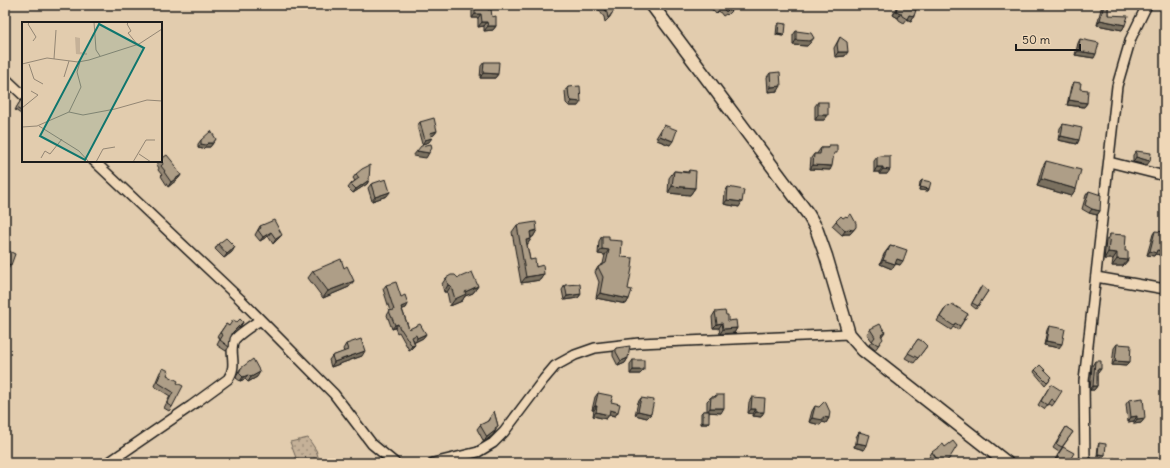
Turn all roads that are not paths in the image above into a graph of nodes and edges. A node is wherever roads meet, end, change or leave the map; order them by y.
1 (652, 5) edge
2 (1147, 5) edge
3 (5, 78) edge
4 (22, 94) edge
5 (95, 162) edge
6 (1109, 162) junction
7 (1165, 176) edge
8 (1096, 277) junction
9 (1165, 289) edge
10 (260, 320) junction
11 (849, 334) junction
12 (108, 463) edge
13 (396, 463) edge
14 (433, 463) edge
15 (1007, 463) edge
16 (1085, 463) edge

1 - 11 main road
2 - 6 street
3 - 4 street
5 - 10 street
6 - 7 street
6 - 8 street
8 - 9 street
8 - 16 street
10 - 12 street
10 - 13 street
11 - 14 street
11 - 15 main road

